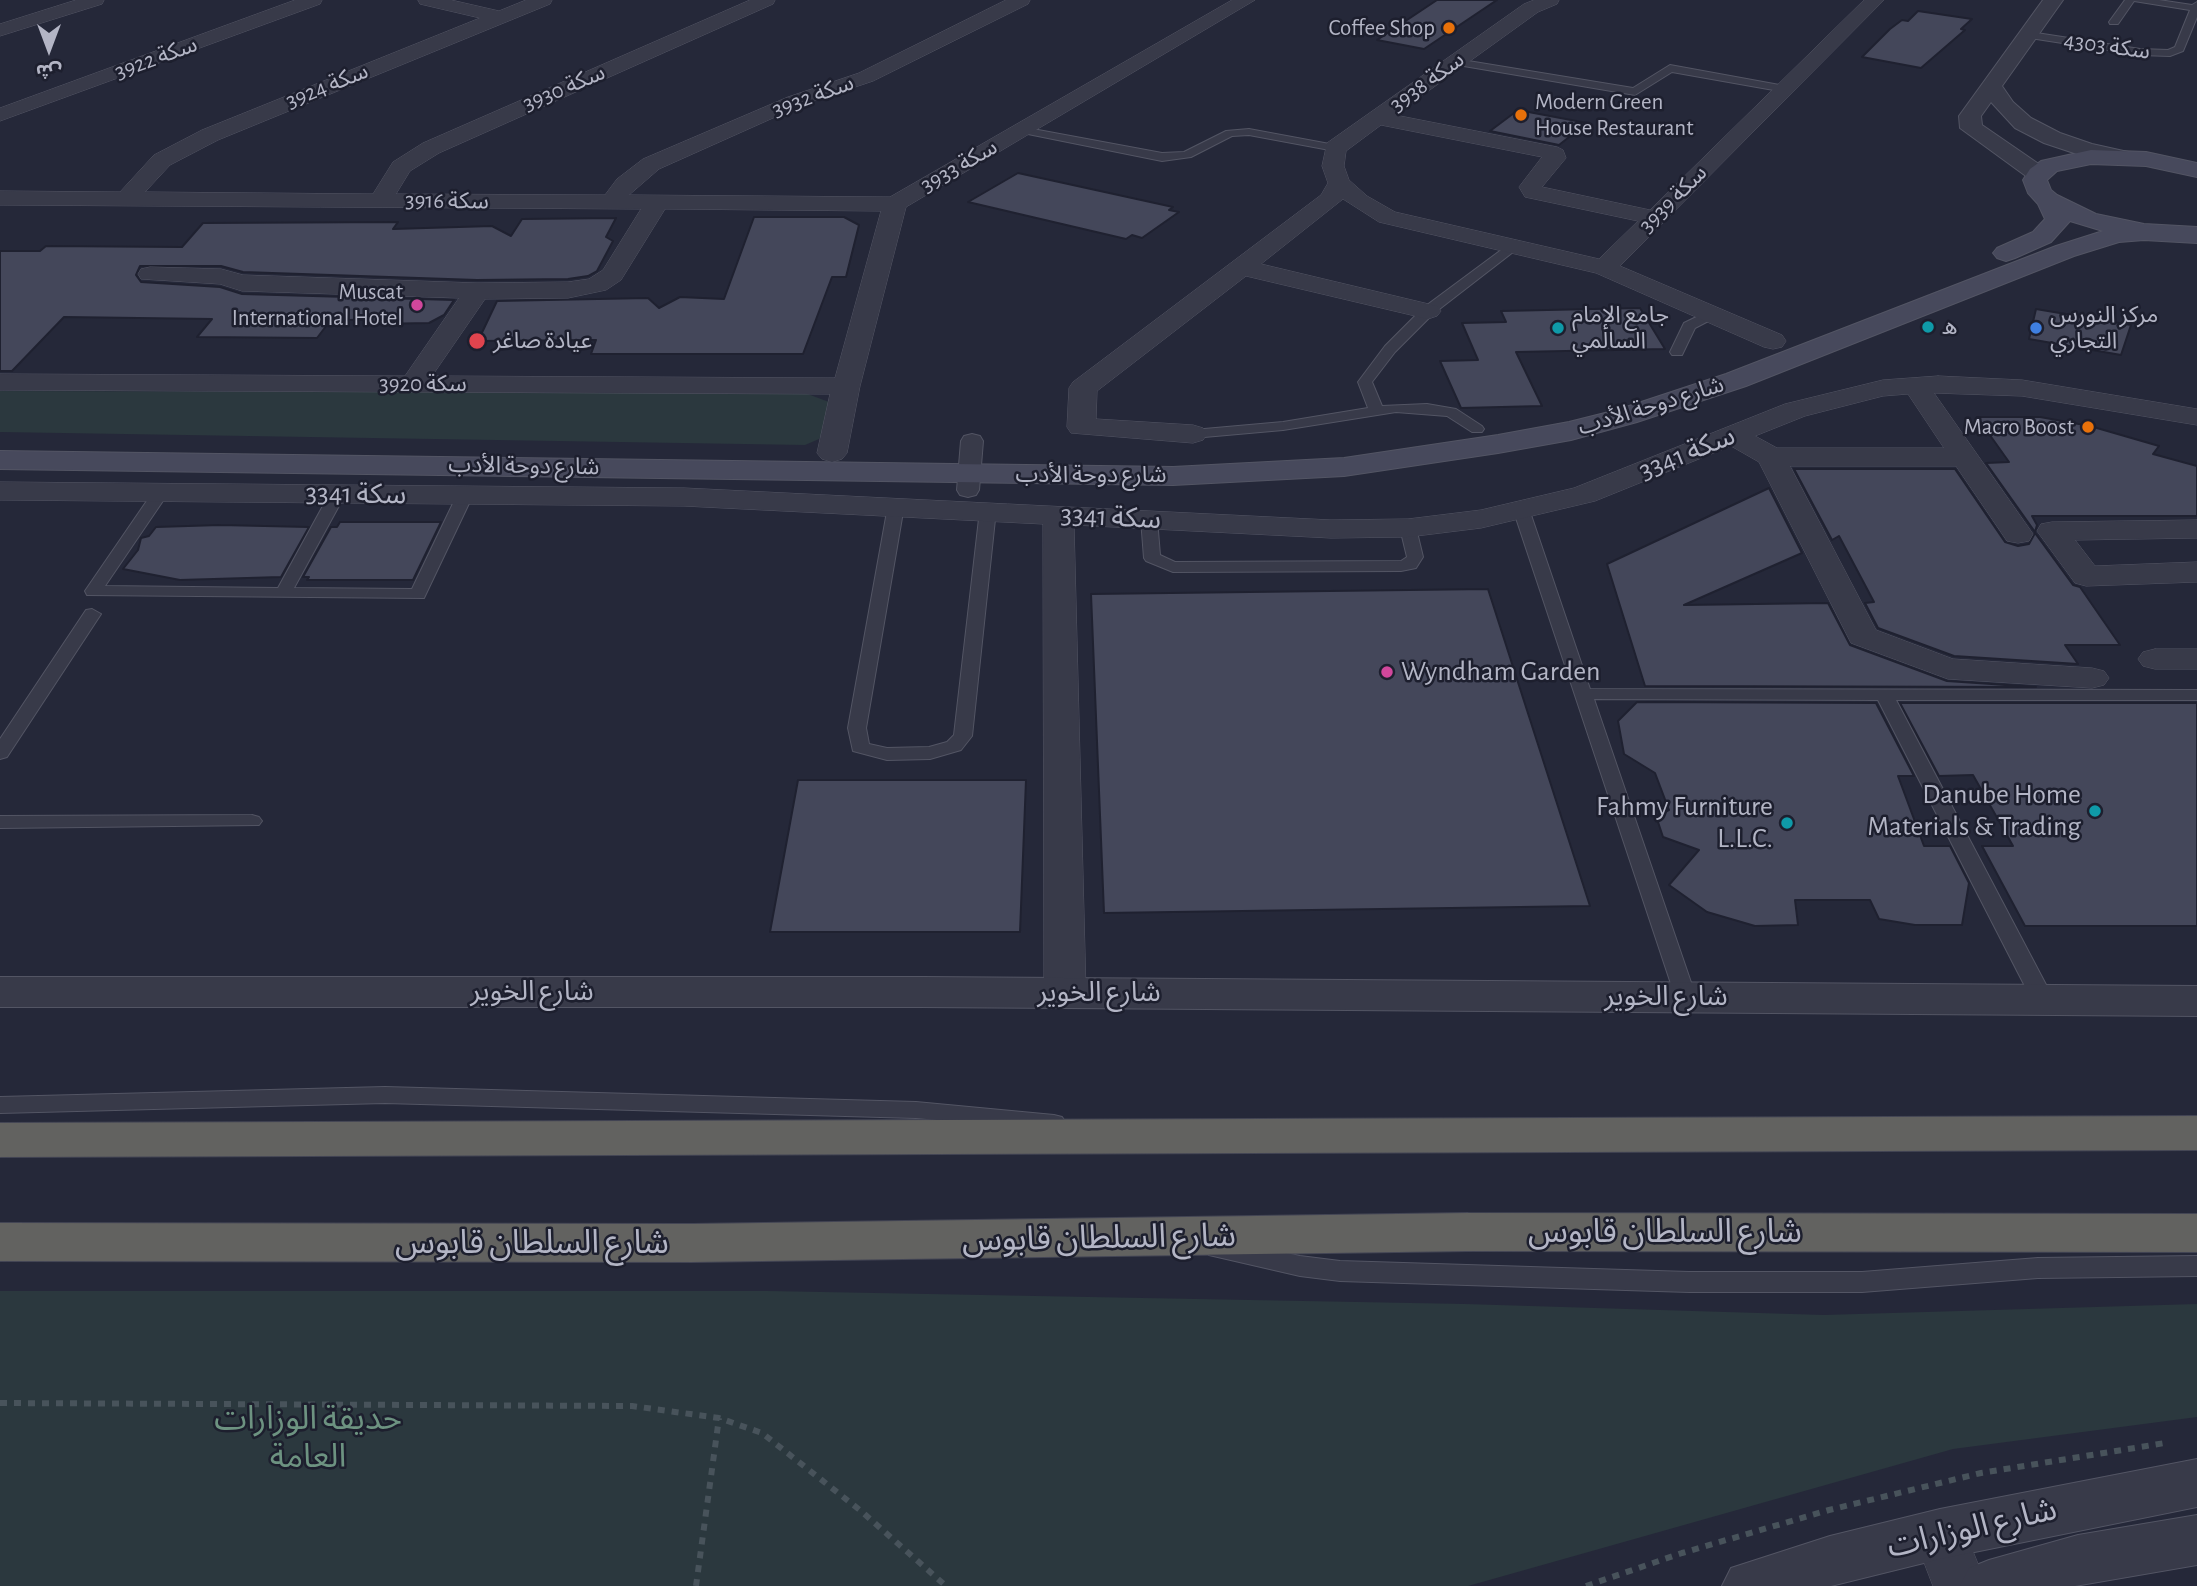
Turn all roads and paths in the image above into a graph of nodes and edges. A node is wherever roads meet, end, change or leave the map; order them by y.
1 (95, 0) edge
2 (313, 0) edge
3 (427, 0) edge
4 (543, 0) edge
5 (766, 0) edge
6 (1021, 0) edge
7 (1246, 0) edge
8 (1550, 0) edge
9 (1872, 0) edge
10 (2053, 0) edge
11 (2130, 0) edge
12 (2137, 0) edge
13 (2196, 11) edge
14 (500, 18) junction
15 (2114, 22) dead end
16 (0, 30) edge
17 (2030, 35) junction
18 (1456, 62) junction
19 (1991, 86) junction
20 (1785, 89) junction
21 (0, 115) edge
22 (1377, 118) junction
23 (1022, 130) junction
24 (1335, 148) junction
25 (2119, 157) junction
26 (2197, 167) edge
27 (1339, 183) junction
28 (2043, 187) junction
29 (0, 198) edge
30 (127, 198) junction
31 (381, 200) junction
32 (612, 202) junction
33 (657, 202) junction
34 (895, 204) junction
35 (1310, 215) junction
36 (1387, 217) junction
37 (1655, 218) junction
38 (2144, 232) junction
39 (2196, 235) edge
40 (1511, 246) junction
41 (1241, 267) junction
42 (1604, 268) junction
43 (150, 274) dead end
44 (477, 290) junction
45 (1429, 311) junction
46 (1711, 314) junction
47 (1773, 341) junction
48 (1677, 352) dead end
49 (0, 382) edge
50 (413, 384) junction
51 (1915, 385) junction
52 (846, 386) junction
53 (1377, 411) junction
54 (2197, 417) edge
55 (1477, 429) junction
56 (1193, 434) joint
57 (1733, 435) junction
58 (0, 442) edge
59 (832, 453) junction
60 (1770, 457) junction
61 (1965, 457) junction
62 (0, 460) edge
63 (974, 474) junction
64 (0, 491) edge
65 (161, 492) junction
66 (338, 493) junction
67 (466, 495) junction
68 (896, 506) junction
69 (1521, 509) junction
70 (1058, 514) junction
71 (1149, 519) junction
72 (1408, 528) junction
73 (2197, 529) edge
74 (2018, 534) dead end
75 (2197, 572) edge
76 (283, 593) junction
77 (92, 614) dead end
78 (2155, 659) dead end
79 (2197, 659) edge
80 (2092, 678) dead end
81 (1583, 694) junction
82 (1884, 695) junction
83 (2197, 695) edge
84 (0, 753) edge
85 (252, 821) dead end
86 (0, 822) edge
87 (0, 992) edge
88 (1065, 993) junction
89 (1685, 997) junction
90 (2042, 998) junction
91 (2197, 1001) edge
92 (0, 1105) edge
93 (2197, 1133) edge
94 (1145, 1136) junction
95 (0, 1140) edge
96 (2197, 1233) edge
97 (1184, 1237) junction
98 (0, 1242) edge
99 (2197, 1266) edge
100 (0, 1403) edge
101 (719, 1418) junction
102 (2197, 1483) edge
103 (1940, 1534) junction
104 (2197, 1541) edge
105 (696, 1586) edge
106 (946, 1586) edge
107 (1751, 1586) edge
108 (1960, 1586) edge
109 (1989, 1586) edge

1 - 16 street
2 - 21 street, سكة 3922
3 - 14 street
4 - 14 street, سكة 3924
5 - 31 street, سكة 3930
6 - 32 street, سكة 3932
7 - 23 street, سكة 3933
8 - 18 street, سكة 3938
9 - 20 street, سكة 3939
10 - 17 street
11 - 15 lane
12 - 13 lane
13 - 17 lane, سكة 4303
14 - 30 street, سكة 3924
17 - 19 street
18 - 20 lane
18 - 22 street, سكة 3938
19 - 25 street
19 - 28 street
20 - 37 street, سكة 3939
22 - 24 street, سكة 3938
22 - 37 street
23 - 24 lane
23 - 34 street, سكة 3933
24 - 27 street
25 - 26 main road
25 - 28 main road
27 - 35 street
27 - 36 street
28 - 38 main road
28 - 47 main road, شارع دوحة الأدب
29 - 30 street, سكة 3916
30 - 31 street, سكة 3916
31 - 32 street, سكة 3916
32 - 33 street, سكة 3916
33 - 34 street, سكة 3916
33 - 44 street
34 - 52 street, سكة 3933
35 - 36 street
35 - 41 street
36 - 40 street
37 - 42 street, سكة 3939
38 - 39 main road
38 - 63 main road, شارع دوحة الأدب
40 - 42 street
40 - 45 lane
41 - 45 street
41 - 56 street
42 - 46 street
43 - 44 street
44 - 50 street
45 - 53 lane
46 - 47 street
46 - 48 lane
47 - 55 main road, شارع دوحة الأدب
49 - 50 street, سكة 3920
50 - 52 street, سكة 3920
51 - 54 street, سكة 3341
51 - 57 street, سكة 3341
51 - 61 street
52 - 59 street, سكة 3933
53 - 55 lane
53 - 56 lane
55 - 63 main road, شارع دوحة الأدب
57 - 60 street
57 - 69 street, سكة 3341
58 - 59 main road, شارع دوحة الأدب
59 - 63 main road, شارع دوحة الأدب
60 - 61 street
60 - 80 street
61 - 74 street
62 - 63 main road, شارع دوحة الأدب
63 - 68 street, سكة 3341
63 - 68 lane
63 - 70 street, سكة 3341
64 - 65 street, سكة 3341
65 - 66 street, سكة 3341
65 - 76 lane
66 - 67 street, سكة 3341
66 - 76 lane
67 - 68 street, سكة 3341
67 - 76 lane
69 - 72 street, سكة 3341
69 - 81 lane
70 - 71 street, سكة 3341
70 - 88 street
71 - 72 street, سكة 3341
71 - 72 lane
73 - 75 street
77 - 84 lane
78 - 79 street
81 - 82 lane
81 - 89 lane
82 - 83 lane
82 - 90 lane
85 - 86 lane
87 - 88 street, شارع الخوير
88 - 89 street, شارع الخوير
89 - 90 street, شارع الخوير
90 - 91 street, شارع الخوير
92 - 94 lane
93 - 94 highway
94 - 95 highway
96 - 97 highway, شارع السلطان قابوس
97 - 98 highway, شارع السلطان قابوس
97 - 99 lane
100 - 101 path
101 - 105 path
101 - 106 path
102 - 103 street, شارع الوزارات
103 - 107 street, شارع الوزارات
103 - 108 street
104 - 109 street, شارع الوزارات

